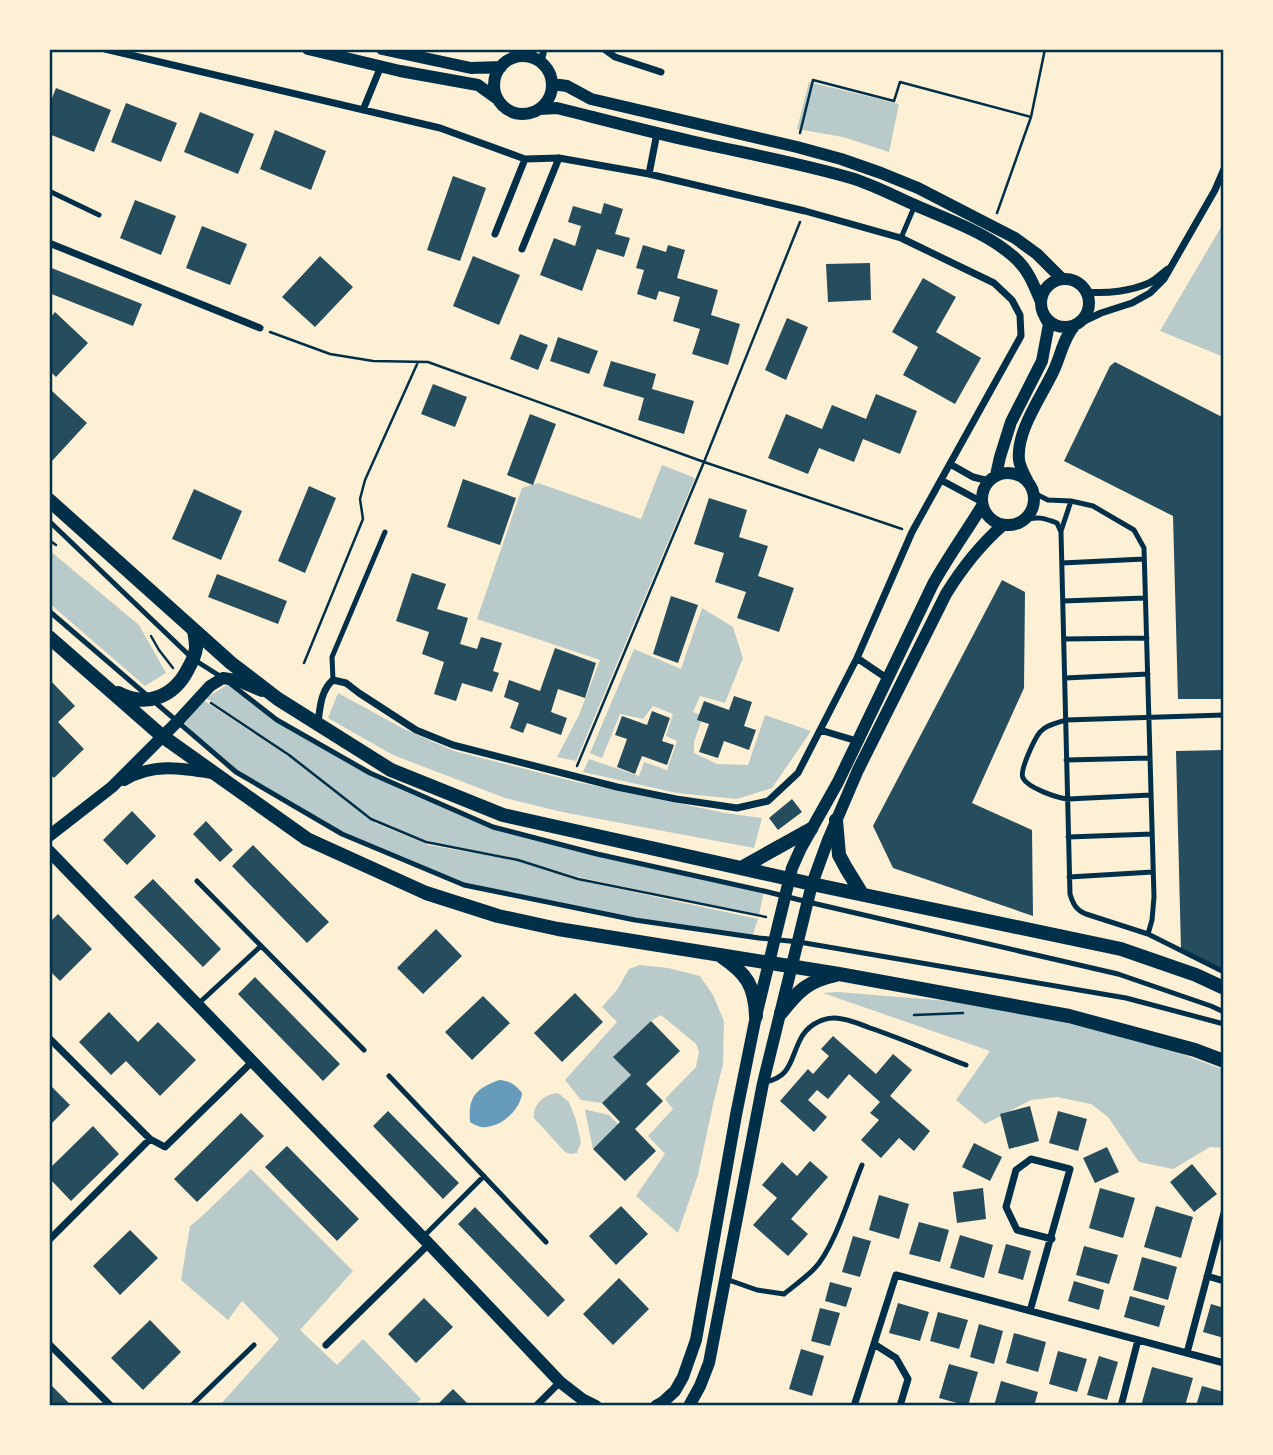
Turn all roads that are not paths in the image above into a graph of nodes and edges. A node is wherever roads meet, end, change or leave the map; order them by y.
1 (105, 49) edge
2 (308, 49) edge
3 (382, 49) edge
4 (604, 49) edge
5 (399, 51) edge
6 (514, 53) edge
7 (542, 56) edge
8 (381, 66) junction
9 (501, 66) junction
10 (661, 72) dead end
11 (552, 84) junction
12 (496, 98) junction
13 (540, 109) junction
14 (363, 110) junction
15 (657, 133) junction
16 (559, 158) junction
17 (525, 159) junction
18 (1224, 169) edge
19 (649, 174) junction
20 (49, 191) edge
21 (915, 205) junction
22 (99, 215) dead end
23 (495, 234) dead end
24 (901, 238) junction
25 (49, 243) edge
26 (522, 249) dead end
27 (1171, 266) junction
28 (1062, 279) junction
29 (1087, 292) junction
30 (1041, 302) junction
31 (1045, 317) junction
32 (1077, 324) junction
33 (260, 328) road end
34 (950, 464) junction
35 (992, 478) junction
36 (941, 480) junction
37 (1027, 480) junction
38 (1034, 494) junction
39 (49, 500) edge
40 (1070, 501) junction
41 (982, 504) junction
42 (1024, 520) junction
43 (49, 521) edge
44 (1003, 525) junction
45 (385, 532) dead end
46 (1061, 532) junction
47 (1144, 559) junction
48 (1062, 563) junction
49 (1145, 598) junction
50 (1063, 601) junction
51 (49, 611) edge
52 (194, 631) junction
53 (49, 637) edge
54 (1147, 638) junction
55 (1063, 639) junction
56 (857, 658) junction
57 (193, 659) junction
58 (1148, 674) junction
59 (223, 678) junction
60 (1065, 678) junction
61 (888, 679) junction
62 (333, 680) junction
63 (107, 688) junction
64 (153, 699) junction
65 (278, 699) junction
66 (1224, 715) edge
67 (1149, 718) junction
68 (1066, 720) junction
69 (177, 722) junction
70 (318, 723) junction
71 (820, 730) junction
72 (162, 736) junction
73 (857, 741) junction
74 (1150, 758) junction
75 (1066, 760) junction
76 (212, 773) junction
77 (112, 787) junction
78 (1151, 795) junction
79 (1068, 799) junction
80 (836, 820) junction
81 (811, 829) junction
82 (1152, 834) junction
83 (49, 836) edge
84 (1068, 837) junction
85 (49, 851) edge
86 (741, 868) junction
87 (1153, 872) junction
88 (1069, 877) junction
89 (789, 878) junction
90 (197, 881) dead end
91 (812, 884) junction
92 (862, 894) junction
93 (785, 896) junction
94 (808, 902) junction
95 (1148, 934) junction
96 (774, 940) junction
97 (799, 942) junction
98 (261, 946) junction
99 (718, 954) junction
100 (768, 963) junction
101 (792, 966) junction
102 (1224, 972) edge
103 (839, 974) junction
104 (1224, 988) edge
105 (198, 1004) junction
106 (1224, 1012) edge
107 (781, 1013) junction
108 (756, 1016) junction
109 (1224, 1024) edge
110 (49, 1038) edge
111 (364, 1050) dead end
112 (253, 1061) junction
113 (1224, 1061) edge
114 (965, 1065) dead end
115 (389, 1076) dead end
116 (763, 1083) junction
117 (150, 1139) junction
118 (862, 1165) dead end
119 (484, 1176) junction
120 (1224, 1213) edge
121 (1052, 1239) junction
122 (49, 1240) edge
123 (426, 1240) junction
124 (547, 1242) dead end
125 (1207, 1276) junction
126 (726, 1279) junction
127 (1224, 1282) edge
128 (1030, 1311) junction
129 (1138, 1340) junction
130 (49, 1344) edge
131 (874, 1344) junction
132 (254, 1345) dead end
133 (326, 1345) dead end
134 (1187, 1353) junction
135 (1224, 1363) edge
136 (560, 1382) junction
137 (111, 1406) edge
138 (191, 1406) edge
139 (537, 1406) edge
140 (576, 1406) edge
141 (596, 1406) edge
142 (656, 1406) edge
143 (689, 1406) edge
144 (854, 1406) edge
145 (900, 1406) edge
146 (1121, 1406) edge

1 - 14 street
2 - 8 street
3 - 5 street
4 - 10 street
5 - 9 street
6 - 7 street
6 - 9 street
7 - 11 street
8 - 12 street
8 - 14 street
9 - 12 street
11 - 13 street
11 - 28 street
12 - 13 street
13 - 15 street
14 - 17 street
15 - 19 street
15 - 21 street
16 - 17 street
16 - 19 street
16 - 26 street
17 - 23 street
18 - 27 street
19 - 24 street
20 - 22 lane
21 - 24 lane
21 - 30 street
24 - 34 street
25 - 33 street
27 - 29 street
27 - 32 street
28 - 29 street
28 - 30 street
29 - 32 street
30 - 31 street
31 - 32 street
31 - 35 street
32 - 37 street
34 - 35 street
34 - 36 street
35 - 37 street
35 - 41 street
36 - 41 street
36 - 56 street
37 - 38 street
38 - 40 lane
38 - 42 street
39 - 52 main road
40 - 46 lane
40 - 47 lane
41 - 44 street
41 - 61 street
42 - 44 street
42 - 46 lane
43 - 57 lane
44 - 80 street
45 - 62 lane
46 - 48 lane
47 - 48 lane
47 - 49 lane
48 - 50 lane
49 - 50 lane
49 - 54 lane
50 - 55 lane
51 - 64 lane
52 - 57 main road
52 - 65 main road
53 - 63 main road
54 - 55 lane
54 - 58 lane
55 - 60 lane
56 - 61 street
56 - 71 street
57 - 59 lane
57 - 64 main road
58 - 60 lane
58 - 67 lane
59 - 65 street
59 - 69 street
59 - 93 lane
60 - 68 lane
61 - 73 street
62 - 70 street
62 - 71 street
63 - 64 main road
63 - 72 main road
64 - 69 lane
65 - 70 main road
66 - 67 lane
67 - 68 lane
67 - 74 lane
68 - 75 lane
68 - 79 lane
69 - 72 street
69 - 96 lane
70 - 86 main road
71 - 73 street
72 - 76 main road
72 - 77 street
73 - 81 street
74 - 75 lane
74 - 78 lane
75 - 79 lane
76 - 77 street
76 - 99 main road
77 - 83 street
78 - 79 lane
78 - 82 lane
79 - 84 lane
80 - 91 street
80 - 92 main road
81 - 86 main road
81 - 89 street
82 - 84 lane
82 - 87 lane
84 - 88 lane
85 - 105 street
86 - 89 main road
87 - 88 lane
87 - 95 lane
88 - 95 lane
89 - 91 main road
89 - 93 street
90 - 98 lane
91 - 92 main road
91 - 94 street
92 - 104 main road
93 - 94 lane
93 - 96 street
94 - 97 street
94 - 106 lane
95 - 102 lane
96 - 97 lane
96 - 100 street
97 - 101 street
97 - 109 lane
98 - 105 lane
98 - 111 lane
99 - 100 main road
99 - 108 main road
100 - 101 main road
100 - 108 street
101 - 103 main road
101 - 107 street
103 - 107 main road
103 - 113 main road
105 - 112 street
107 - 116 street
108 - 142 street
110 - 117 street
112 - 117 street
112 - 123 street
114 - 116 lane
115 - 119 lane
116 - 126 street
117 - 122 street
118 - 126 lane
119 - 123 lane
119 - 124 lane
120 - 125 street
121 - 121 street
121 - 128 street
123 - 133 street
123 - 136 street
125 - 127 street
125 - 134 street
126 - 143 street
128 - 129 street
128 - 131 street
129 - 134 street
129 - 146 street
130 - 137 street
131 - 144 street
131 - 145 street
132 - 138 lane
134 - 135 street
136 - 139 street
136 - 140 street
136 - 141 street

